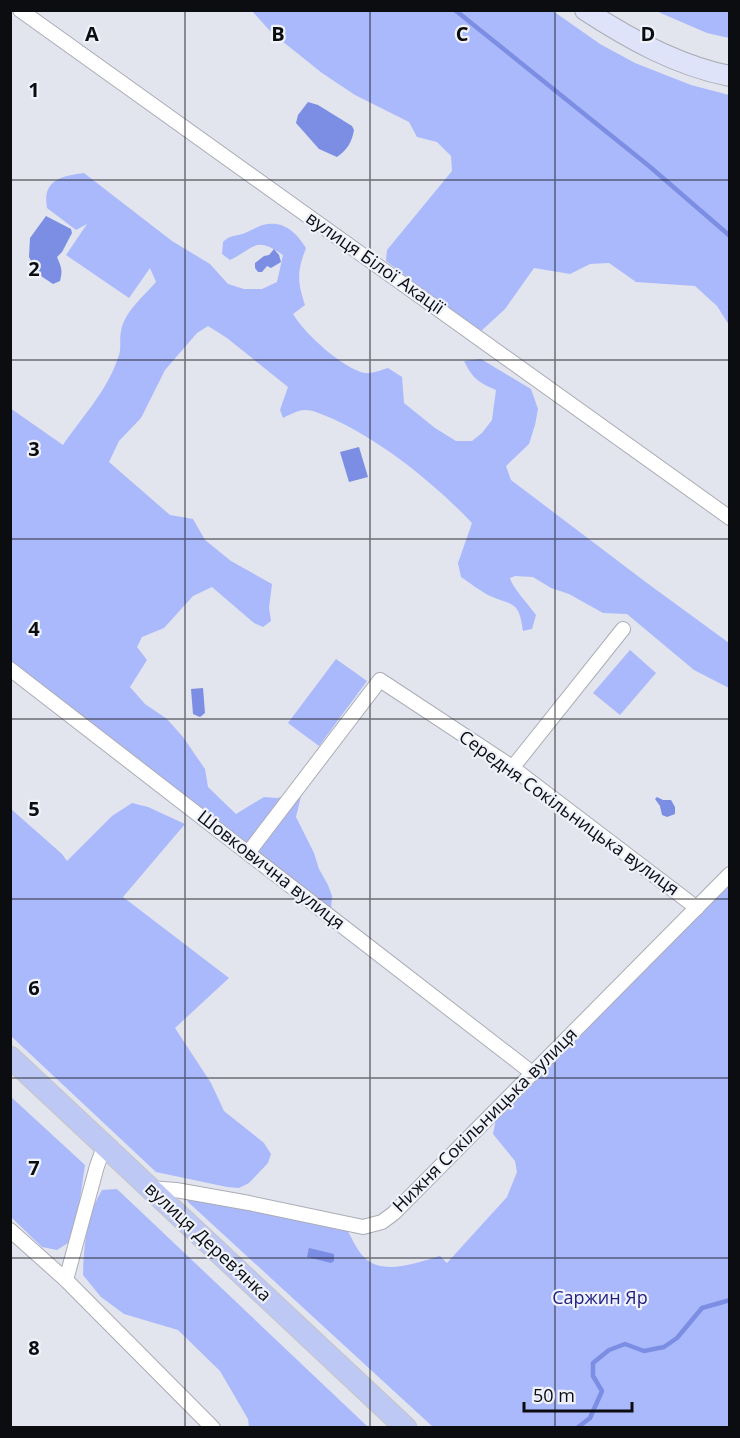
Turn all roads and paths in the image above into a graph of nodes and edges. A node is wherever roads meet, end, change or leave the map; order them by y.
1 (20, 10) edge
2 (585, 10) edge
3 (729, 76) edge
4 (729, 518) edge
5 (623, 629) dead end
6 (10, 669) edge
7 (513, 768) junction
8 (248, 853) junction
9 (729, 874) edge
10 (697, 908) junction
11 (10, 1057) edge
12 (531, 1072) junction
13 (105, 1144) junction
14 (149, 1188) junction
15 (10, 1230) edge
16 (66, 1280) junction
17 (213, 1428) edge
18 (406, 1428) edge

1 - 4 street, вулиця Білої Акації
2 - 3 main road
5 - 7 street
6 - 8 street, Шовковична вулиця
7 - 8 street, Середня Сокільницька вулиця
7 - 10 street, Середня Сокільницька вулиця
8 - 12 street, Шовковична вулиця
9 - 10 street, Нижня Сокільницька вулиця
10 - 12 street, Нижня Сокільницька вулиця
11 - 13 main road, вулиця Дерев’янка
12 - 14 street, Нижня Сокільницька вулиця
13 - 14 main road, вулиця Дерев’янка
13 - 16 street
14 - 18 main road, вулиця Дерев’янка
15 - 16 street
16 - 17 street

